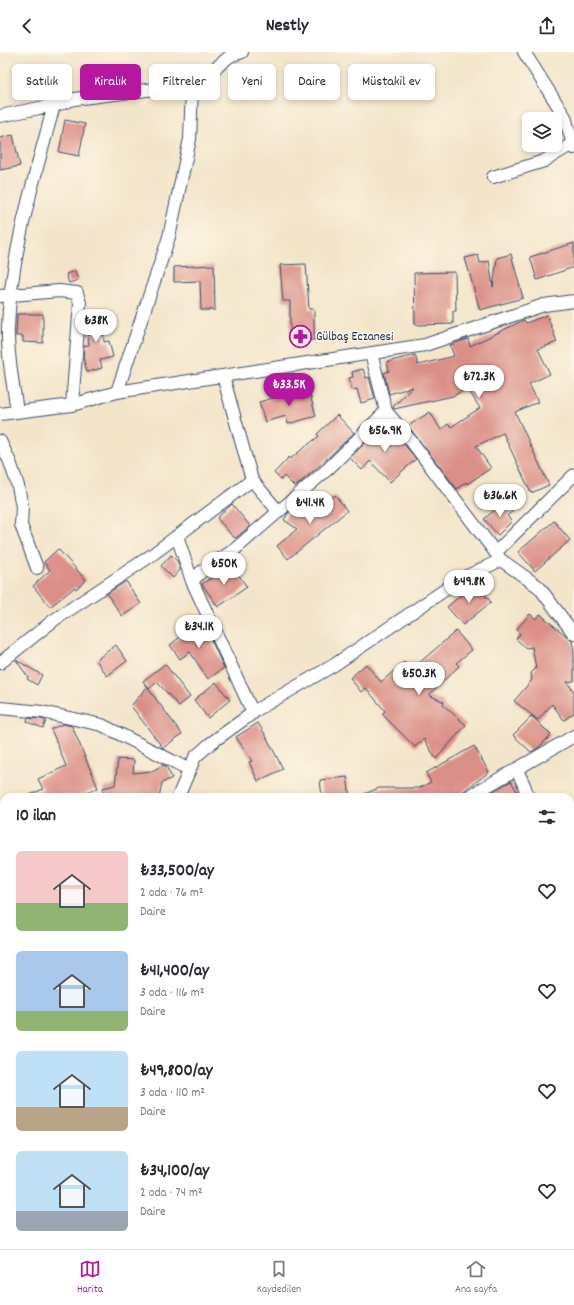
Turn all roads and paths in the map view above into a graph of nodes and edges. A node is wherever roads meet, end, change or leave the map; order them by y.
1 (242, 52) edge
2 (524, 52) edge
3 (220, 64) edge
4 (149, 90) edge
5 (192, 100) edge
6 (54, 104) junction
7 (0, 116) edge
8 (573, 146) edge
9 (493, 177) dead end
10 (5, 296) edge
11 (574, 301) edge
12 (371, 353) junction
13 (222, 376) junction
14 (117, 392) junction
15 (72, 405) junction
16 (17, 411) junction
17 (386, 411) junction
18 (0, 414) edge
19 (0, 441) edge
20 (574, 475) edge
21 (252, 480) junction
22 (278, 511) junction
23 (177, 536) junction
24 (498, 556) junction
25 (37, 568) dead end
26 (192, 581) junction
27 (574, 634) edge
28 (0, 663) edge
29 (0, 708) edge
30 (253, 713) junction
31 (574, 736) edge
32 (188, 769) junction
33 (517, 770) junction
34 (179, 793) edge
35 (475, 793) edge
36 (527, 793) edge

1 - 3 street
2 - 8 street
4 - 6 street
5 - 14 street
6 - 7 street
6 - 10 street
8 - 9 street
10 - 15 street
10 - 16 street
11 - 12 street
12 - 13 street
12 - 17 street
13 - 14 street
13 - 21 street
14 - 15 street
15 - 16 street
16 - 18 street
17 - 22 street
17 - 24 street
19 - 25 street
20 - 24 street
21 - 22 street
21 - 23 street
22 - 26 street
23 - 26 street
23 - 28 street
24 - 27 street
24 - 30 street
26 - 30 street
29 - 32 street
30 - 32 street
31 - 33 street
32 - 34 street
33 - 35 street
33 - 36 street

